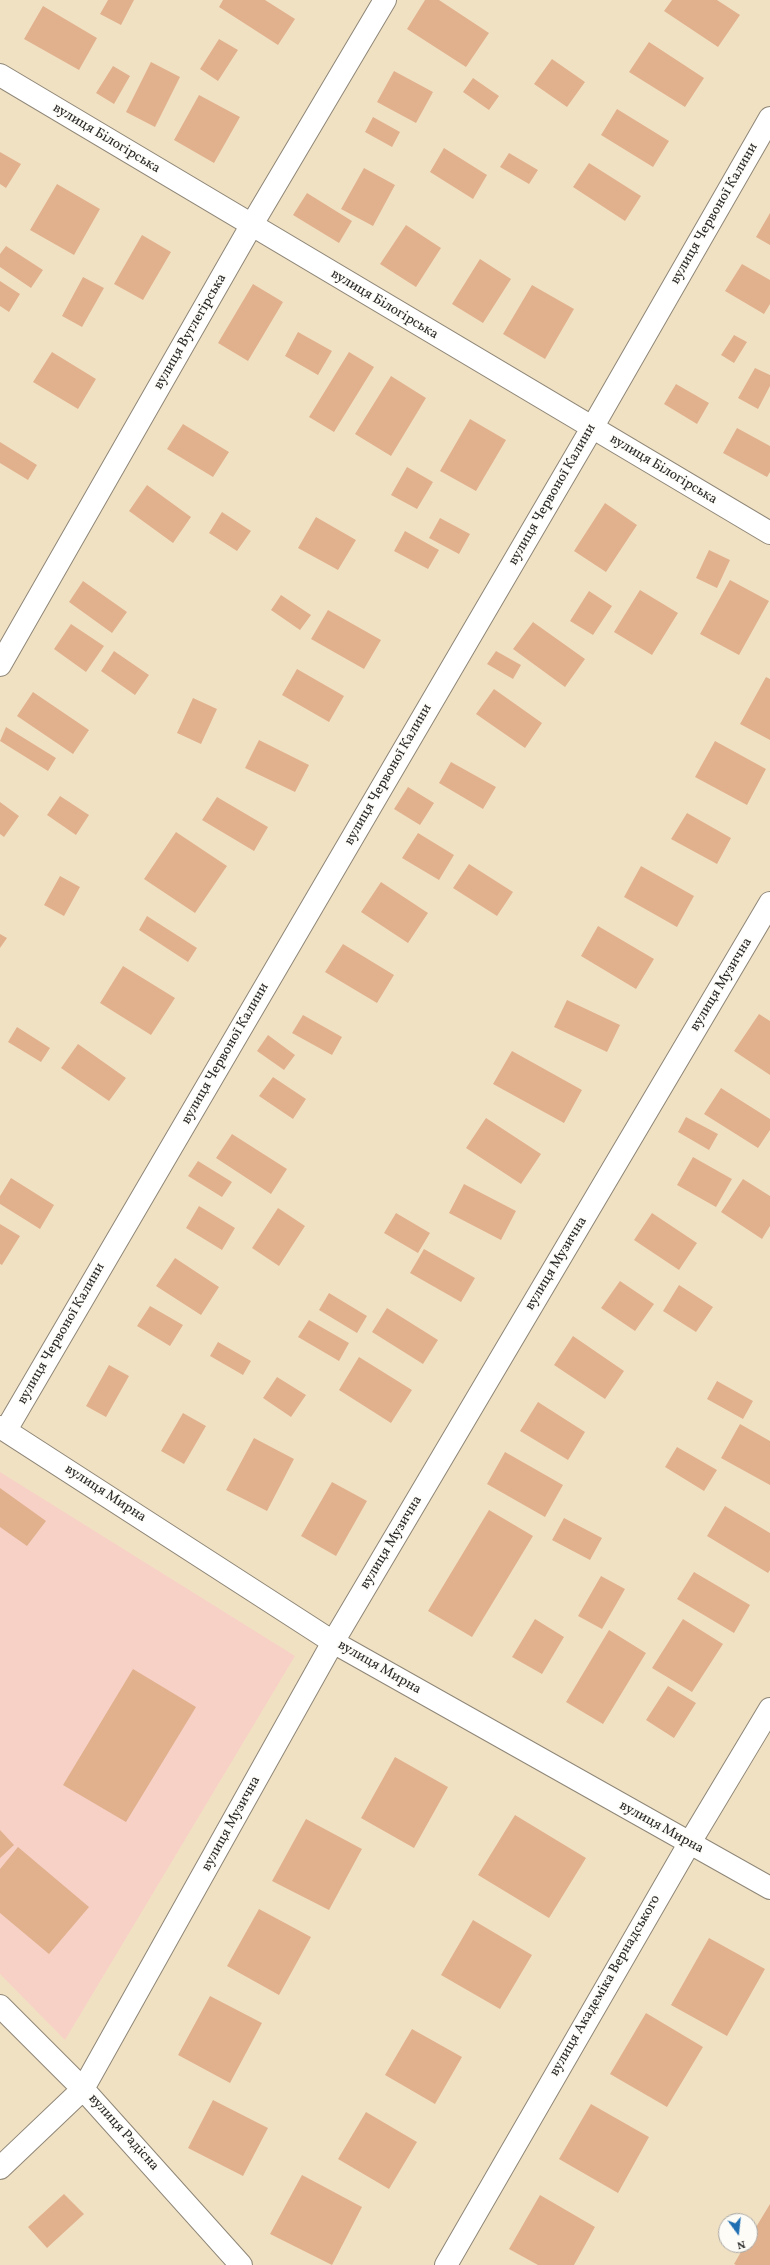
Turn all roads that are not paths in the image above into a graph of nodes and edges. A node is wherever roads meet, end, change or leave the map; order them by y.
1 (385, 0) edge
2 (0, 75) edge
3 (770, 118) edge
4 (251, 226) junction
5 (592, 428) junction
6 (770, 533) edge
7 (0, 665) edge
8 (770, 903) edge
9 (3, 1428) edge
10 (334, 1642) junction
11 (770, 1710) edge
12 (689, 1844) junction
13 (770, 1888) edge
14 (0, 2006) edge
15 (83, 2089) junction
16 (0, 2168) edge
17 (241, 2265) edge
18 (446, 2265) edge

1 - 4 street, вулиця Вуглегірська
2 - 4 street, вулиця Білогірська
3 - 5 street, вулиця Червоної Калини
4 - 5 street, вулиця Білогірська
4 - 7 street, вулиця Вуглегірська
5 - 6 street, вулиця Білогірська
5 - 9 street, вулиця Червоної Калини
8 - 10 street, вулиця Музична
9 - 10 street, вулиця Мирна
10 - 12 street, вулиця Мирна
10 - 15 street, вулиця Музична
11 - 12 street, вулиця Академіка Вернадського
12 - 13 street, вулиця Мирна
12 - 18 street, вулиця Академіка Вернадського
14 - 15 street, вулиця Радісна
15 - 16 street, вулиця Музична
15 - 17 street, вулиця Радісна

